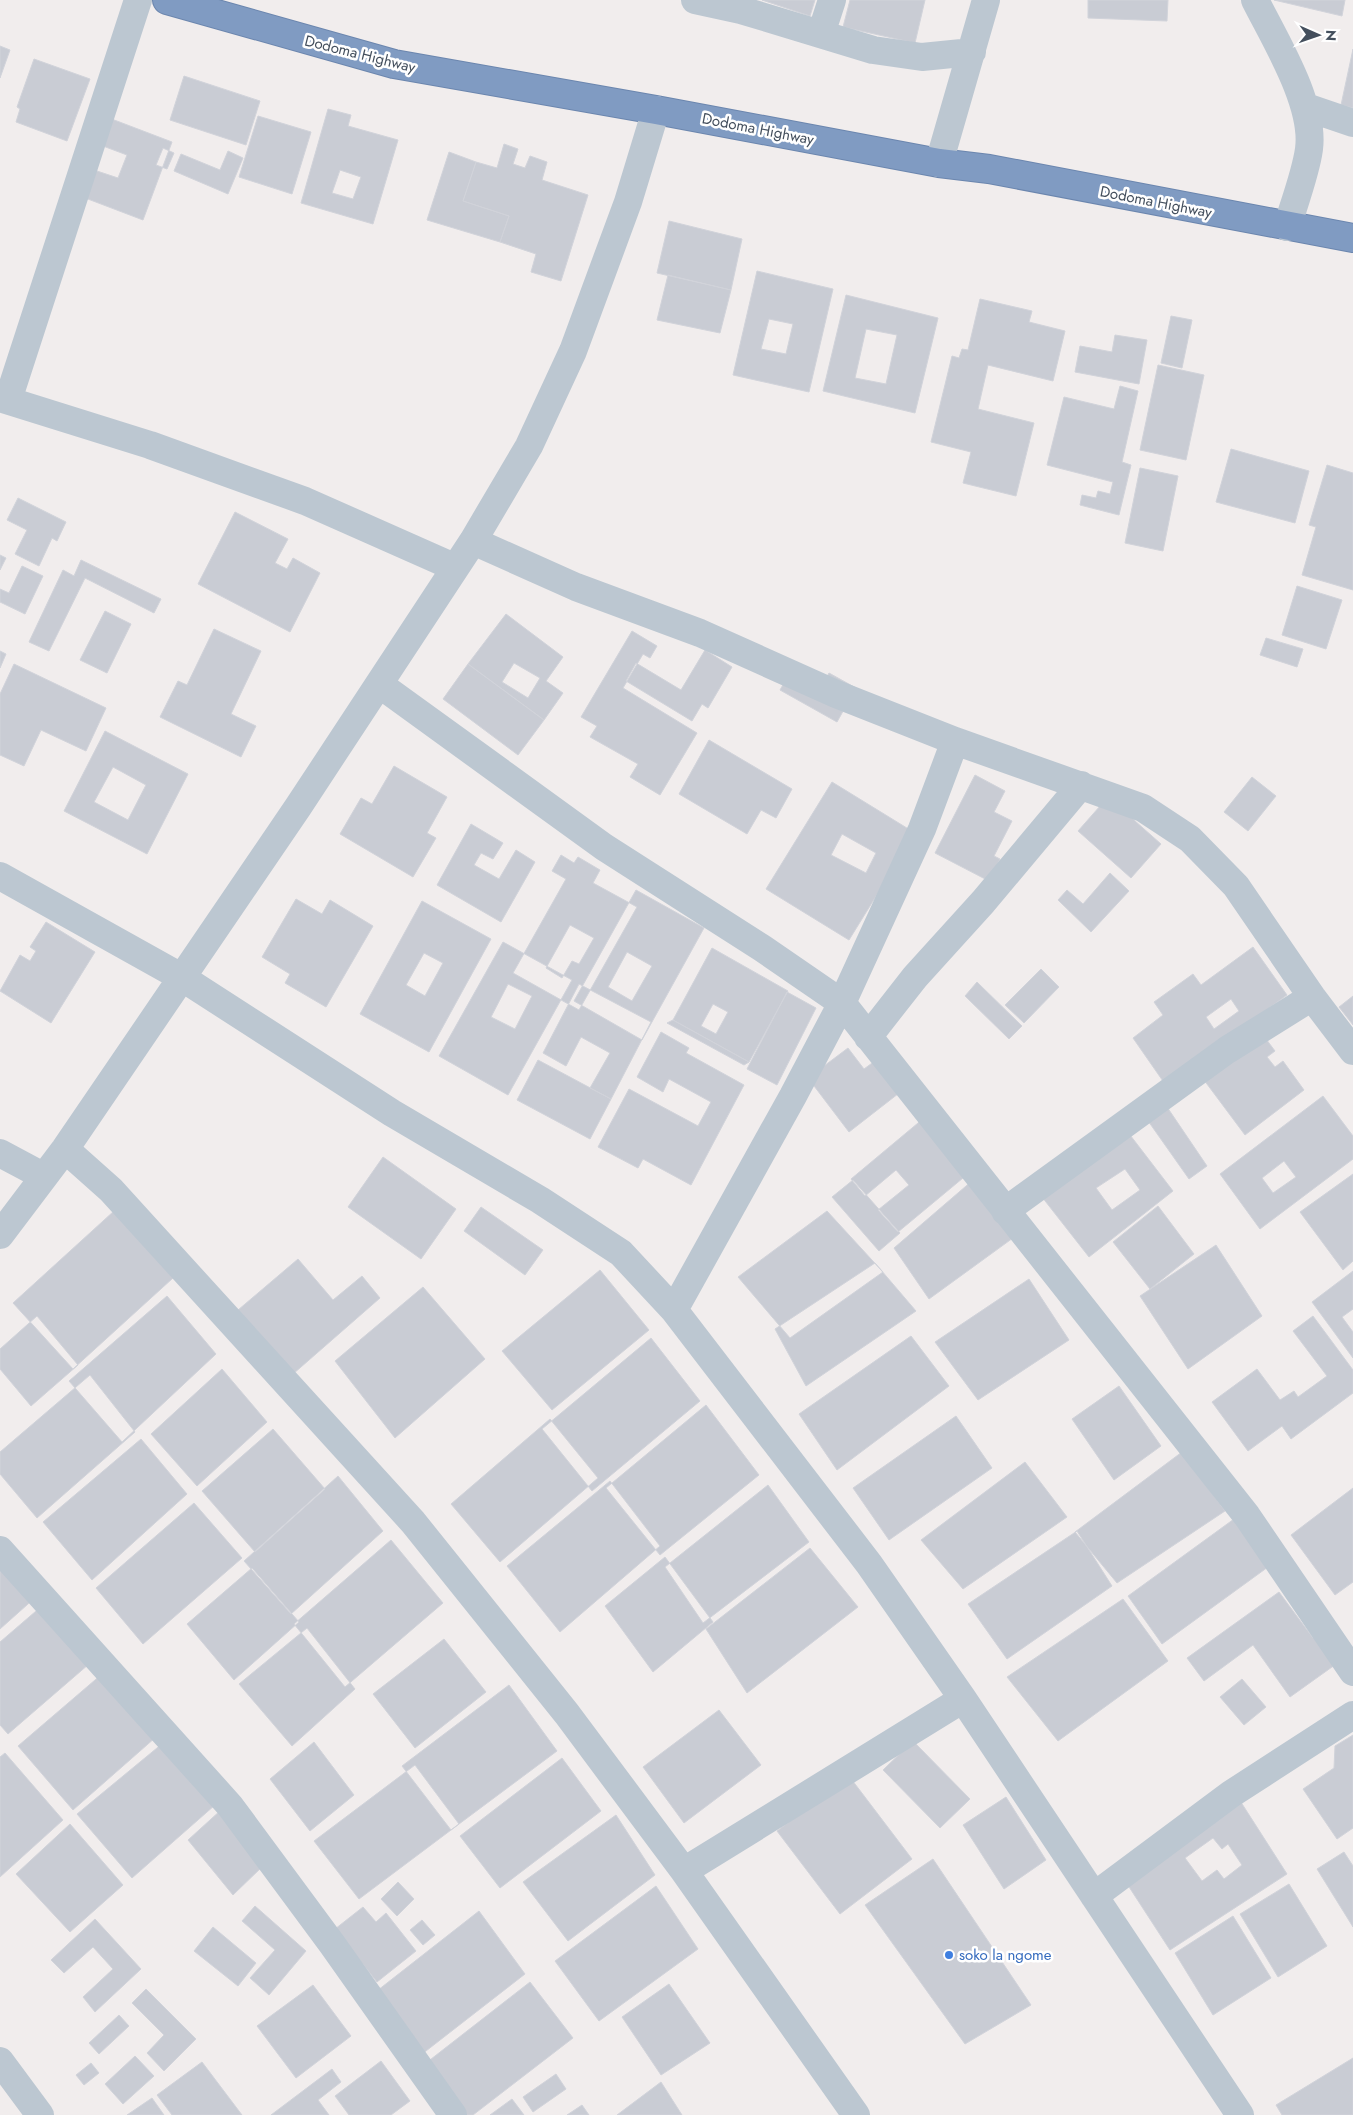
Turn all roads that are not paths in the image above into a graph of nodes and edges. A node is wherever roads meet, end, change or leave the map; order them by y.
1 (138, 0) edge
2 (167, 0) edge
3 (695, 0) edge
4 (832, 0) edge
5 (986, 0) edge
6 (1254, 0) edge
7 (821, 34) junction
8 (972, 52) junction
9 (1306, 107) junction
10 (656, 110) junction
11 (1353, 123) edge
12 (939, 163) junction
13 (1287, 227) junction
14 (1353, 238) edge
15 (4, 399) edge
16 (473, 541) junction
17 (454, 567) junction
18 (379, 684) junction
19 (955, 741) junction
20 (1081, 785) junction
21 (0, 876) edge
22 (181, 977) junction
23 (1312, 997) junction
24 (842, 1003) junction
25 (868, 1037) junction
26 (1353, 1051) edge
27 (65, 1149) junction
28 (0, 1153) edge
29 (43, 1176) junction
30 (1005, 1211) junction
31 (0, 1235) edge
32 (674, 1310) junction
33 (0, 1550) edge
34 (1353, 1672) edge
35 (963, 1699) junction
36 (1353, 1715) edge
37 (684, 1871) junction
38 (1094, 1896) junction
39 (0, 2061) edge
40 (40, 2115) edge
41 (453, 2115) edge
42 (856, 2115) edge
43 (1240, 2115) edge

1 - 15 street
2 - 10 highway, Dodoma Highway
3 - 7 street
4 - 7 street
5 - 8 street
6 - 9 street
7 - 8 street
8 - 12 street
9 - 11 street
9 - 13 street
10 - 12 highway, Dodoma Highway
10 - 16 street
12 - 13 highway, Dodoma Highway
13 - 14 highway, Dodoma Highway
15 - 17 street
16 - 17 street
16 - 19 street
17 - 18 street
18 - 22 street
18 - 24 street
19 - 20 street
19 - 24 street
20 - 23 street
20 - 25 street
21 - 22 street
22 - 27 street
22 - 32 street
23 - 26 street
23 - 30 street
24 - 25 street
24 - 32 street
25 - 30 street
27 - 29 street
27 - 37 street
28 - 29 street
29 - 31 street
30 - 34 street
32 - 35 street
33 - 41 street
35 - 37 street
35 - 38 street
36 - 38 street
37 - 42 street
38 - 43 street
39 - 40 street

